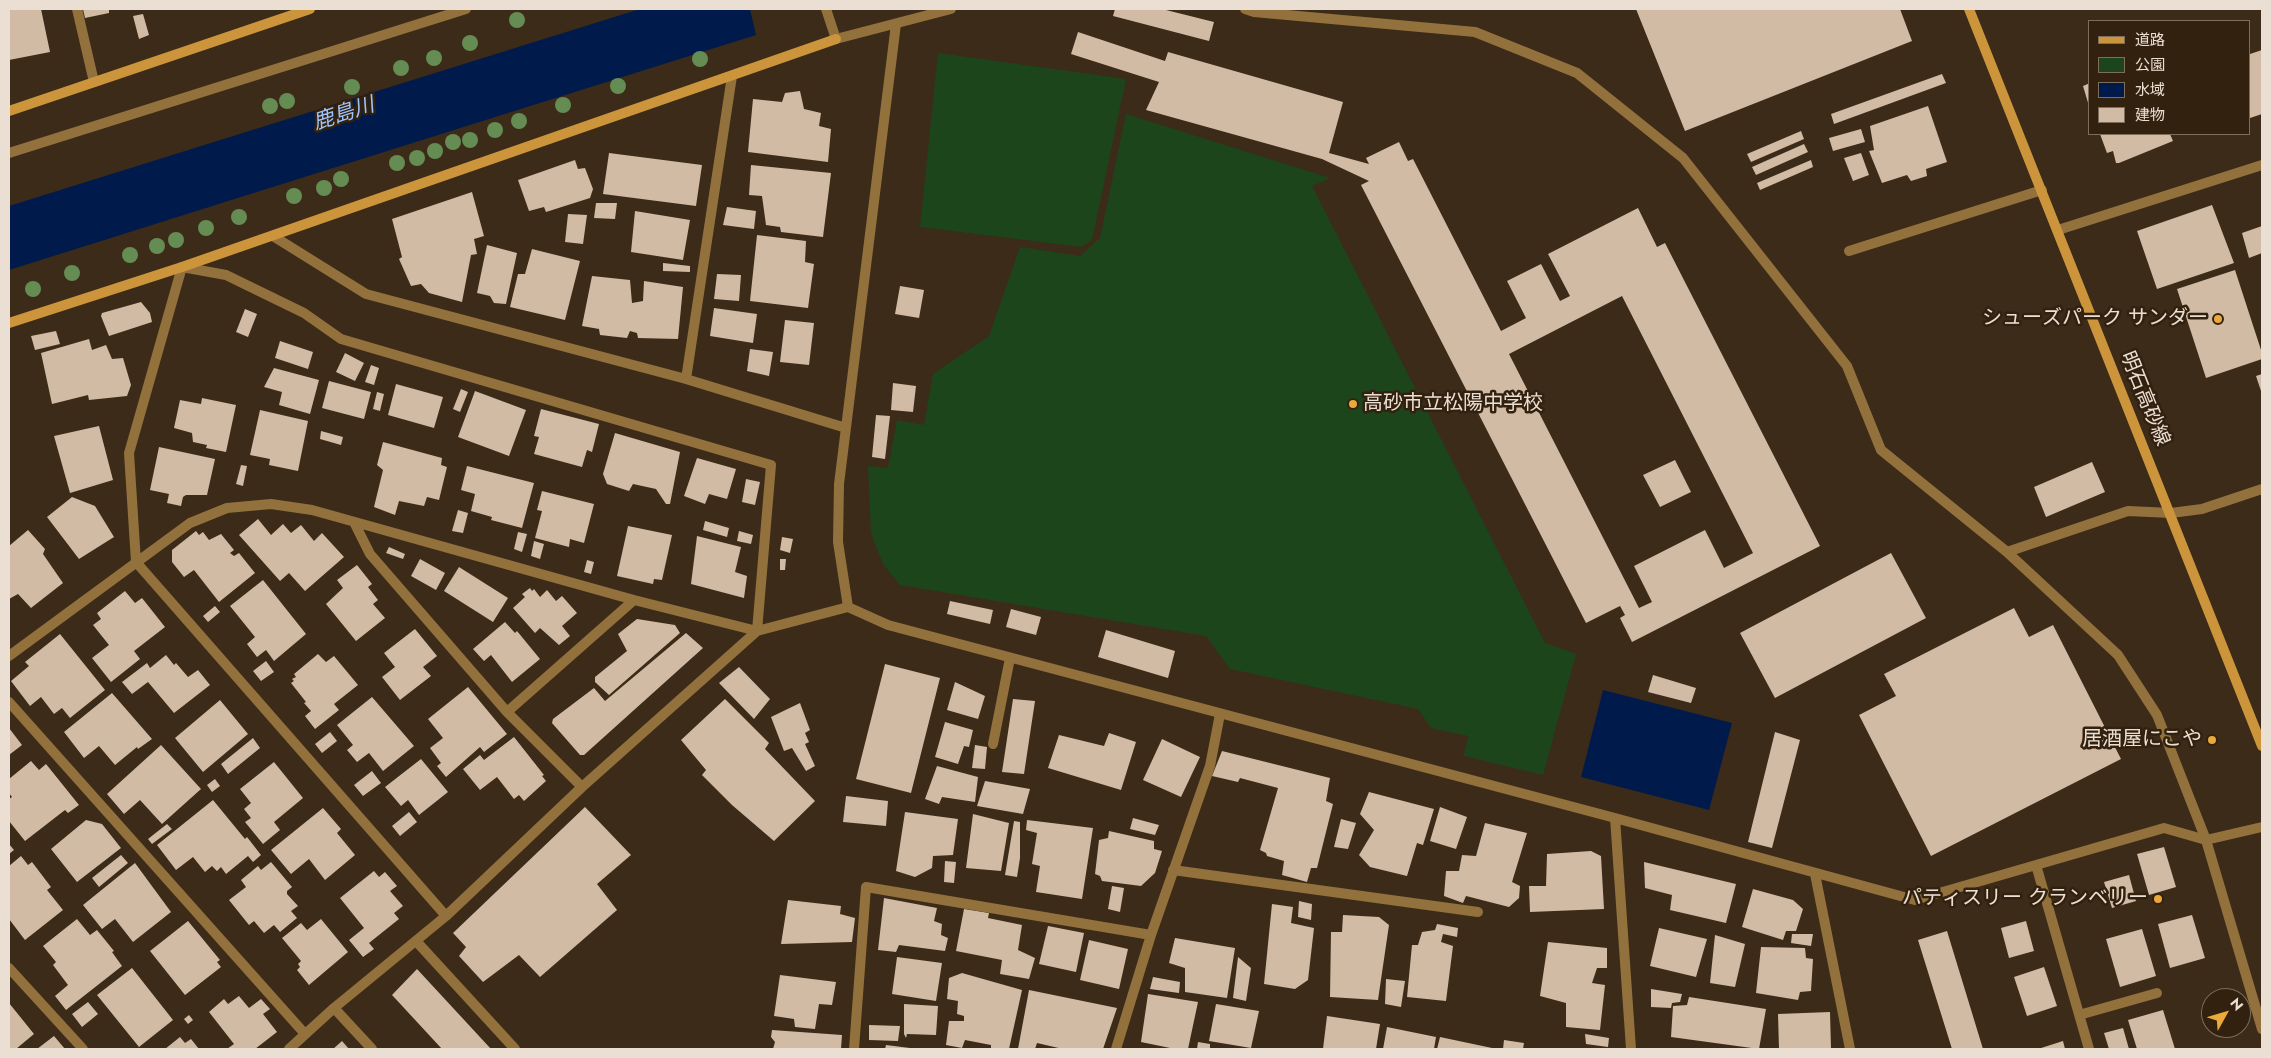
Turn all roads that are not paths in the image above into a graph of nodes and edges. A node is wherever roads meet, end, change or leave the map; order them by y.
1 (76, 9) edge
2 (310, 9) edge
3 (466, 9) edge
4 (826, 9) edge
5 (951, 9) edge
6 (1245, 9) edge
7 (1970, 9) edge
8 (896, 24) junction
9 (836, 39) junction
10 (732, 76) junction
11 (94, 82) junction
12 (9, 111) edge
13 (9, 153) edge
14 (2262, 165) edge
15 (2042, 190) junction
16 (2058, 230) junction
17 (273, 236) junction
18 (1849, 251) dead end
19 (182, 267) junction
20 (9, 323) edge
21 (686, 379) junction
22 (846, 428) junction
23 (2262, 489) edge
24 (2170, 513) junction
25 (354, 522) junction
26 (2007, 552) junction
27 (136, 562) junction
28 (634, 600) junction
29 (848, 607) junction
30 (757, 631) junction
31 (9, 656) edge
32 (1010, 658) junction
33 (9, 702) edge
34 (507, 712) junction
35 (1220, 714) junction
36 (993, 744) dead end
37 (2262, 746) edge
38 (582, 787) junction
39 (1615, 818) junction
40 (2262, 827) edge
41 (2206, 840) junction
42 (2036, 865) junction
43 (1173, 870) junction
44 (1815, 874) junction
45 (1478, 912) dead end
46 (446, 916) junction
47 (1150, 935) junction
48 (416, 941) junction
49 (9, 968) edge
50 (2157, 993) dead end
51 (334, 1008) junction
52 (2079, 1015) junction
53 (2262, 1029) edge
54 (305, 1034) junction
55 (82, 1049) edge
56 (289, 1049) edge
57 (372, 1049) edge
58 (516, 1049) edge
59 (854, 1049) edge
60 (1116, 1049) edge
61 (1631, 1049) edge
62 (1850, 1049) edge
63 (2089, 1049) edge

1 - 11 street
2 - 11 street
3 - 13 street
4 - 9 street
5 - 8 street
6 - 26 street
7 - 15 street, 明石高砂線
8 - 9 street
8 - 22 street
9 - 10 street
10 - 17 street
10 - 21 street
11 - 12 street
14 - 16 street
15 - 16 street, 明石高砂線
15 - 18 street
16 - 24 street, 明石高砂線
17 - 19 street
17 - 21 street
19 - 20 street
19 - 27 street
19 - 30 street
21 - 22 street
22 - 29 street
23 - 24 street
24 - 26 street
24 - 37 street, 明石高砂線
25 - 27 street
25 - 28 street
25 - 34 street
26 - 41 street
27 - 31 street
27 - 46 street
28 - 30 street
28 - 34 street
29 - 30 street
29 - 32 street
30 - 38 street
32 - 35 street
32 - 36 street
33 - 54 street
34 - 38 street
35 - 39 street
35 - 43 street
38 - 46 street
39 - 44 street
39 - 61 street
40 - 41 street
41 - 42 street
41 - 53 street
42 - 44 street
42 - 52 street
43 - 45 street
43 - 47 street
44 - 62 street
46 - 48 street
47 - 59 street
47 - 60 street
48 - 51 street
48 - 58 street
49 - 55 street
50 - 52 street
51 - 54 street
51 - 57 street
52 - 63 street
54 - 56 street

